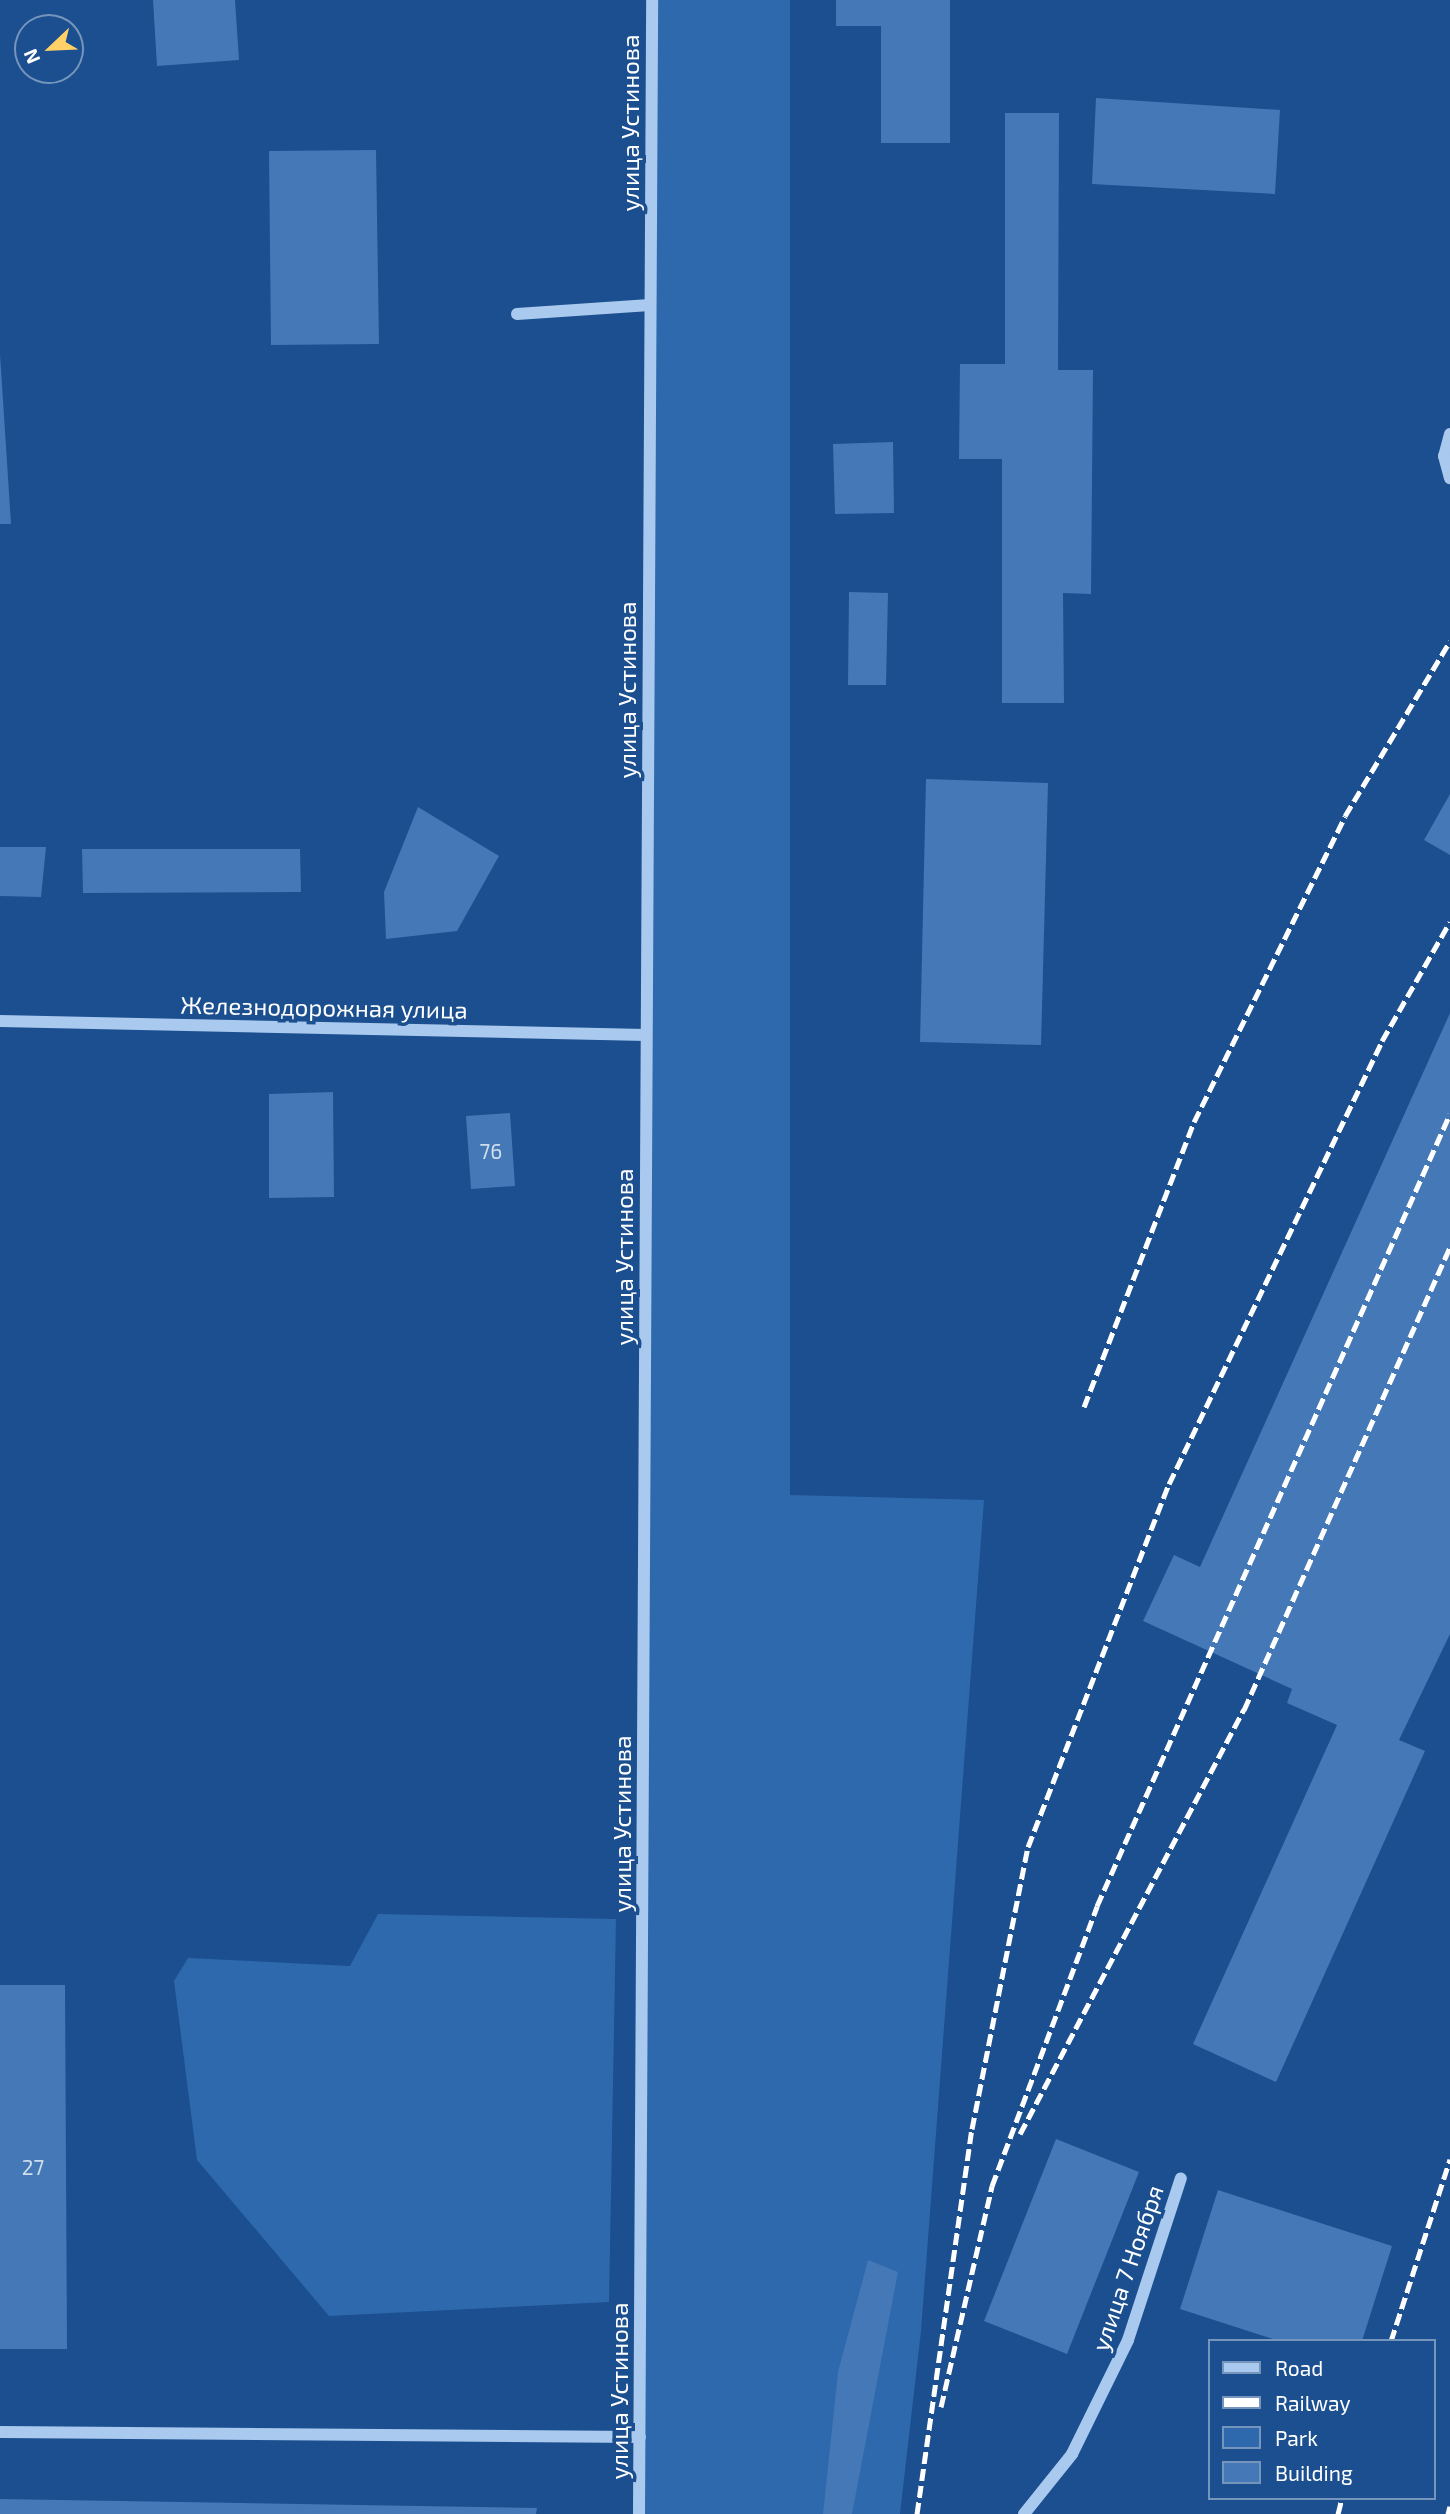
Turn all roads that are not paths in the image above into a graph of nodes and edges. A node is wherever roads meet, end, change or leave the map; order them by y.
1 (652, 0) edge
2 (650, 305) junction
3 (517, 314) dead end
4 (1450, 434) edge
5 (1450, 478) edge
6 (0, 1021) edge
7 (646, 1035) junction
8 (1181, 2178) dead end
9 (0, 2432) edge
10 (640, 2437) junction
11 (639, 2514) edge
12 (1024, 2514) edge

1 - 2 street, улица Устинова
2 - 3 street
2 - 7 street, улица Устинова
4 - 5 street
6 - 7 street, Железнодорожная улица
7 - 10 street, улица Устинова
8 - 12 street, улица 7 Ноября
9 - 10 street
10 - 11 street, улица Устинова

